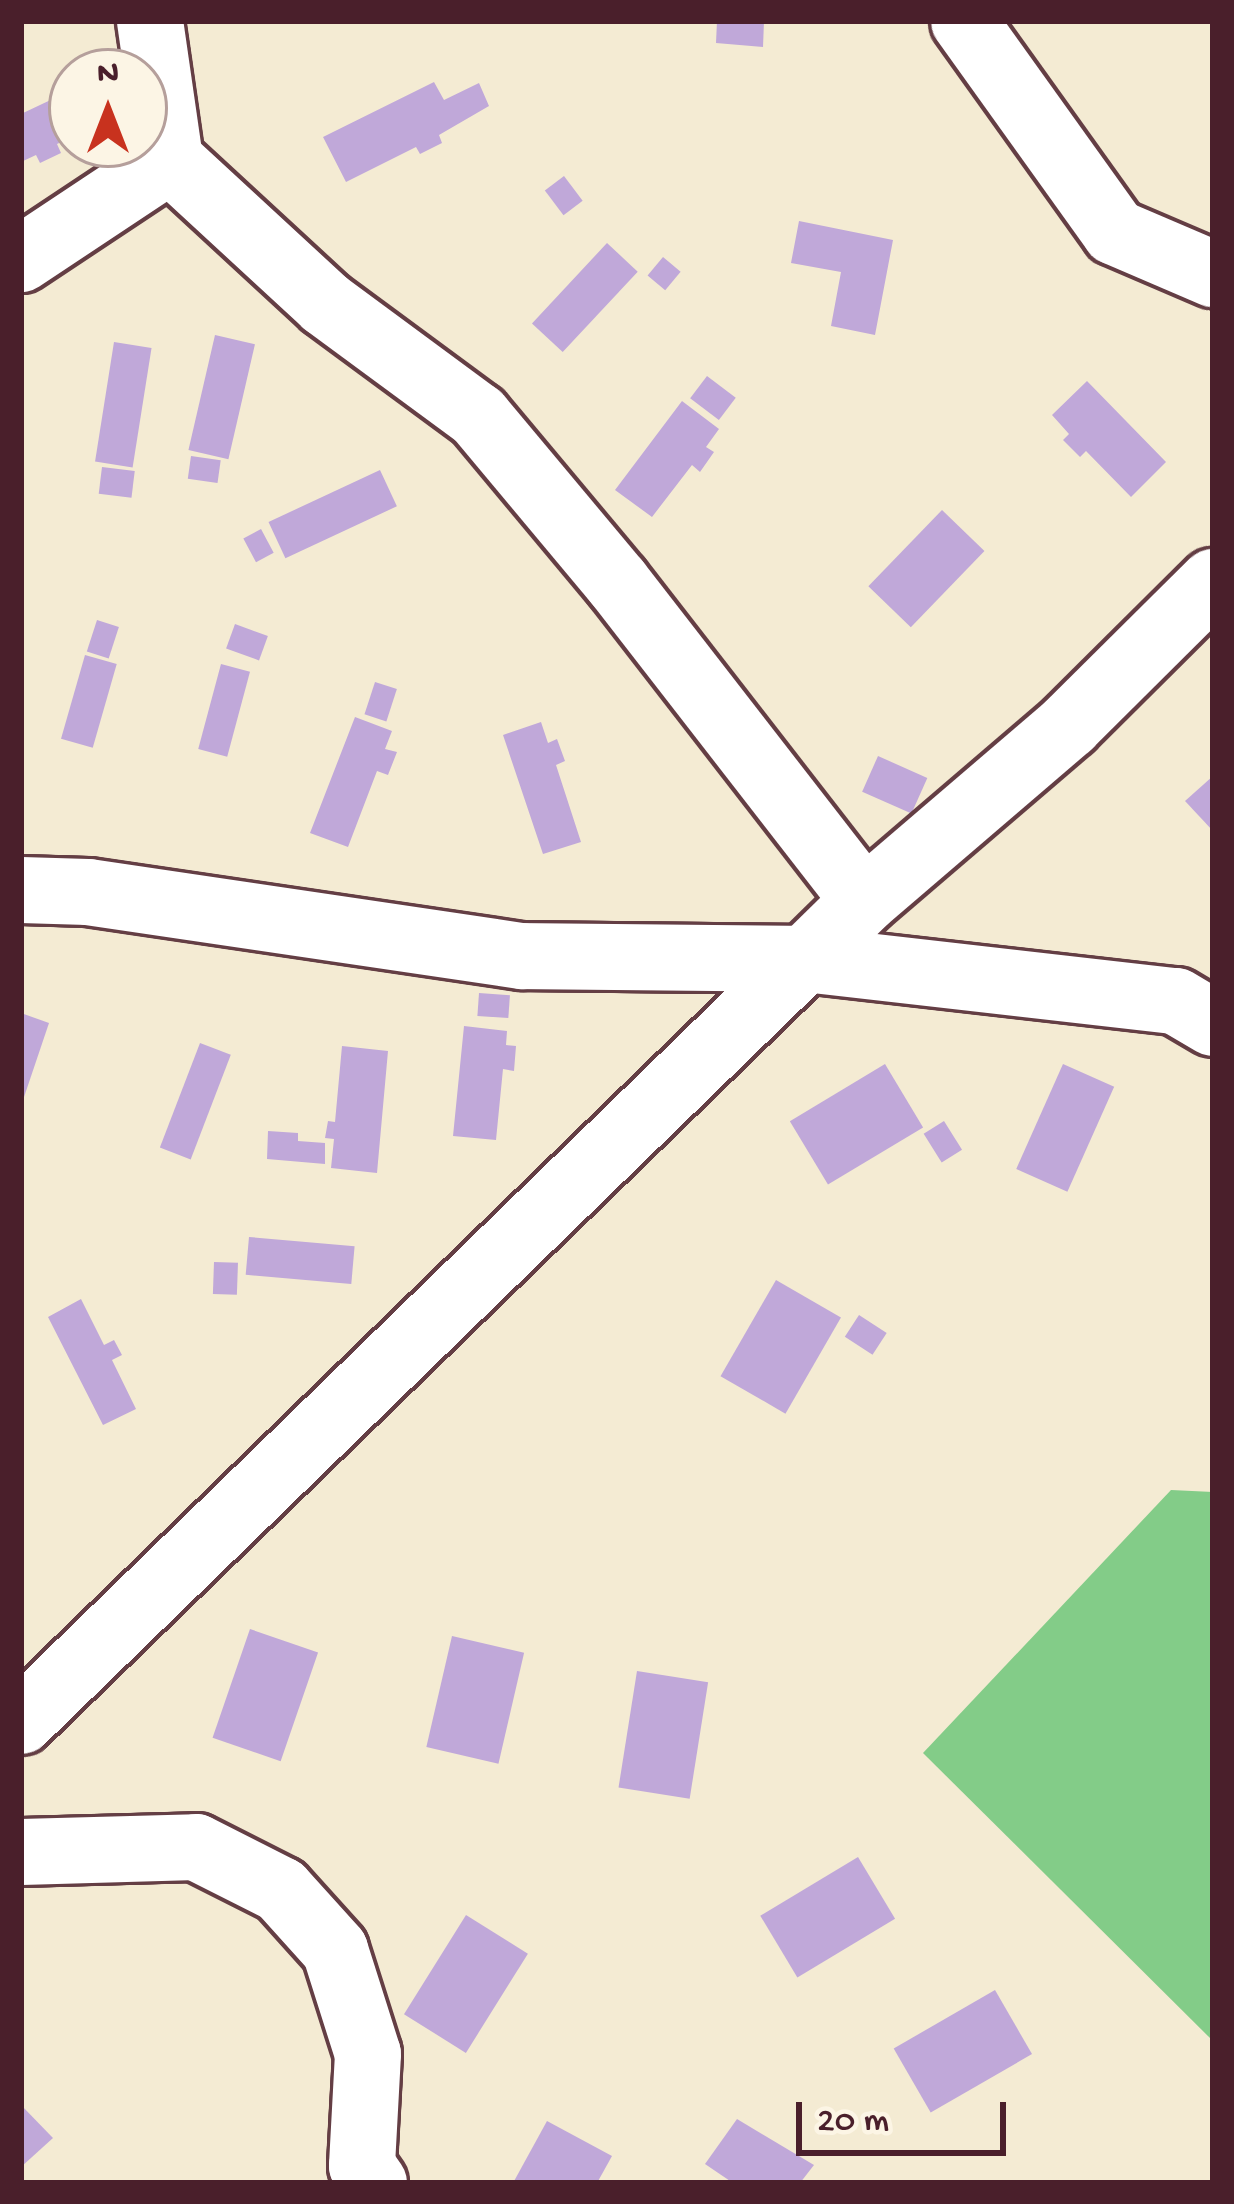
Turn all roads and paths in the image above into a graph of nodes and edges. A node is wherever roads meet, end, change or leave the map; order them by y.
1 (150, 21) edge
2 (964, 21) edge
3 (170, 160) junction
4 (21, 259) edge
5 (1213, 274) edge
6 (1213, 583) edge
7 (21, 890) edge
8 (864, 901) junction
9 (805, 959) junction
10 (1213, 1023) edge
11 (21, 1721) edge
12 (21, 1852) edge
13 (363, 2178) edge

1 - 3 lane
2 - 5 lane
3 - 4 lane
3 - 8 lane
6 - 8 lane
7 - 9 lane
8 - 9 lane
9 - 10 lane
9 - 11 lane
12 - 13 lane

